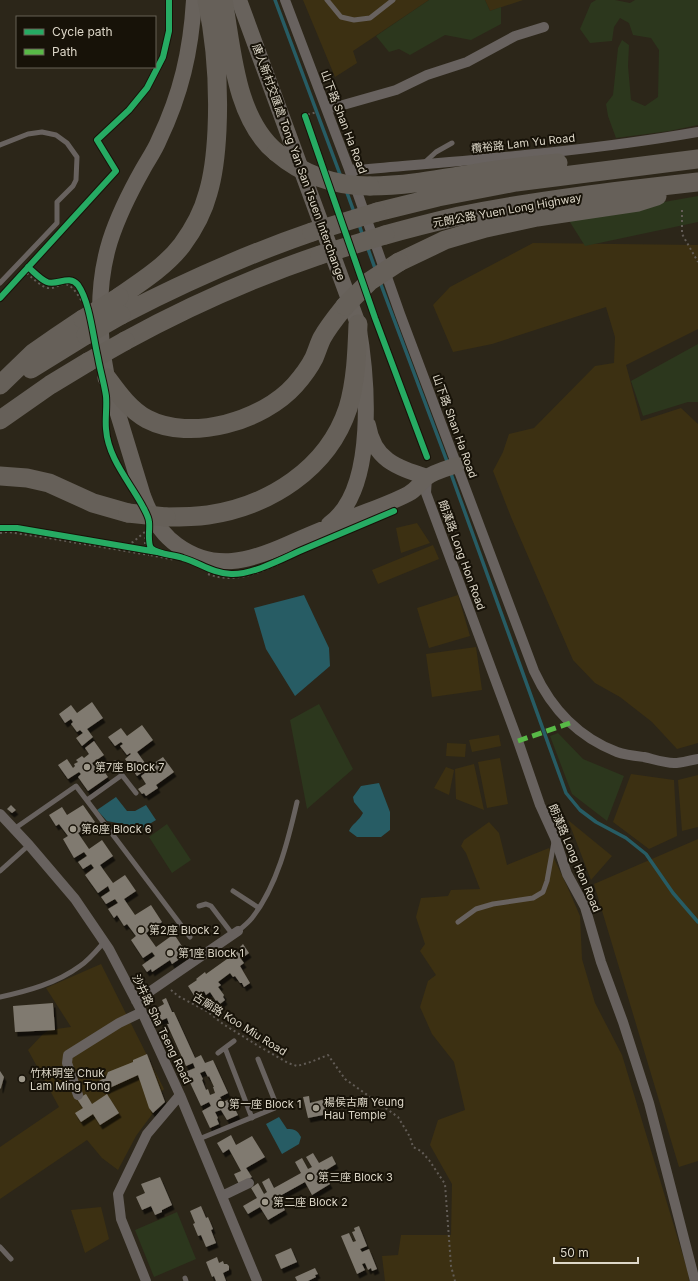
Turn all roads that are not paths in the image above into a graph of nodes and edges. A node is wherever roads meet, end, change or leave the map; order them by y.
1 (194, 0) edge
2 (207, 0) edge
3 (223, 0) edge
4 (239, 0) edge
5 (285, 0) edge
6 (327, 0) edge
7 (394, 0) edge
8 (544, 27) dead end
9 (326, 108) junction
10 (698, 132) edge
11 (452, 143) dead end
12 (0, 145) edge
13 (698, 159) edge
14 (669, 162) junction
15 (422, 164) junction
16 (350, 169) junction
17 (698, 182) edge
18 (0, 283) edge
19 (120, 306) junction
20 (85, 317) junction
21 (358, 324) junction
22 (106, 378) junction
23 (0, 385) edge
24 (0, 390) edge
25 (366, 413) junction
26 (0, 420) edge
27 (454, 466) junction
28 (430, 475) junction
29 (0, 476) edge
30 (320, 530) junction
31 (698, 759) edge
32 (114, 763) dead end
33 (122, 774) junction
34 (136, 793) dead end
35 (87, 800) junction
36 (297, 802) dead end
37 (0, 814) edge
38 (14, 829) junction
39 (555, 838) junction
40 (29, 845) junction
41 (0, 871) edge
42 (233, 890) dead end
43 (199, 906) dead end
44 (259, 908) junction
45 (458, 922) dead end
46 (236, 933) junction
47 (190, 937) dead end
48 (104, 942) junction
49 (0, 997) edge
50 (136, 1001) junction
51 (142, 1012) junction
52 (234, 1041) dead end
53 (225, 1048) junction
54 (218, 1053) dead end
55 (258, 1059) dead end
56 (78, 1095) dead end
57 (180, 1095) junction
58 (252, 1118) junction
59 (199, 1139) junction
60 (249, 1183) dead end
61 (222, 1196) junction
62 (0, 1248) edge
63 (688, 1253) junction
64 (11, 1259) dead end
65 (698, 1272) edge
66 (146, 1281) edge
67 (257, 1281) edge
68 (695, 1281) edge

1 - 22 main road
2 - 19 highway
3 - 14 highway, bridge
4 - 21 main road, 唐人新村交匯處 Tong Yan San Tsuen Interchange
5 - 9 street, 山下路 Shan Ha Road
6 - 7 lane
8 - 9 street
9 - 16 street, 山下路 Shan Ha Road
10 - 15 street, 欖裕路 Lam Yu Road
11 - 15 lane
12 - 18 lane
13 - 14 highway
14 - 19 highway, bridge
15 - 16 street, 欖裕路 Lam Yu Road
16 - 27 street, 山下路 Shan Ha Road
17 - 22 highway, bridge
17 - 26 highway, 元朗公路 Yuen Long Highway, bridge
19 - 20 highway, bridge
20 - 23 highway
20 - 24 highway
21 - 25 main road, 唐人新村交匯處 Tong Yan San Tsuen Interchange
21 - 29 highway, bridge
22 - 30 main road
25 - 28 main road
25 - 30 main road
27 - 28 main road
27 - 31 street, 山下路 Shan Ha Road
28 - 30 main road
28 - 39 street, 朗漢路 Long Hon Road
32 - 33 lane
33 - 34 lane
33 - 35 lane
35 - 38 lane
35 - 47 lane
36 - 44 lane
37 - 38 street, 沙井路 Sha Tseng Road
38 - 40 street, 沙井路 Sha Tseng Road
39 - 45 lane
39 - 63 street, 朗漢路 Long Hon Road
40 - 41 lane
40 - 48 street, 沙井路 Sha Tseng Road
42 - 44 lane
43 - 46 lane
44 - 46 lane
46 - 50 street
48 - 49 lane
48 - 50 street, 沙井路 Sha Tseng Road
50 - 51 street, 沙井路 Sha Tseng Road
51 - 56 street
51 - 57 street, 沙井路 Sha Tseng Road
52 - 53 lane
53 - 54 lane
53 - 58 lane
55 - 58 lane
57 - 59 street, 沙井路 Sha Tseng Road
57 - 66 street
58 - 59 lane
59 - 61 street, 沙井路 Sha Tseng Road
60 - 61 street
61 - 67 street, 沙井路 Sha Tseng Road
62 - 64 lane
63 - 65 street, 朗漢路 Long Hon Road
63 - 68 street, 朗漢路 Long Hon Road

